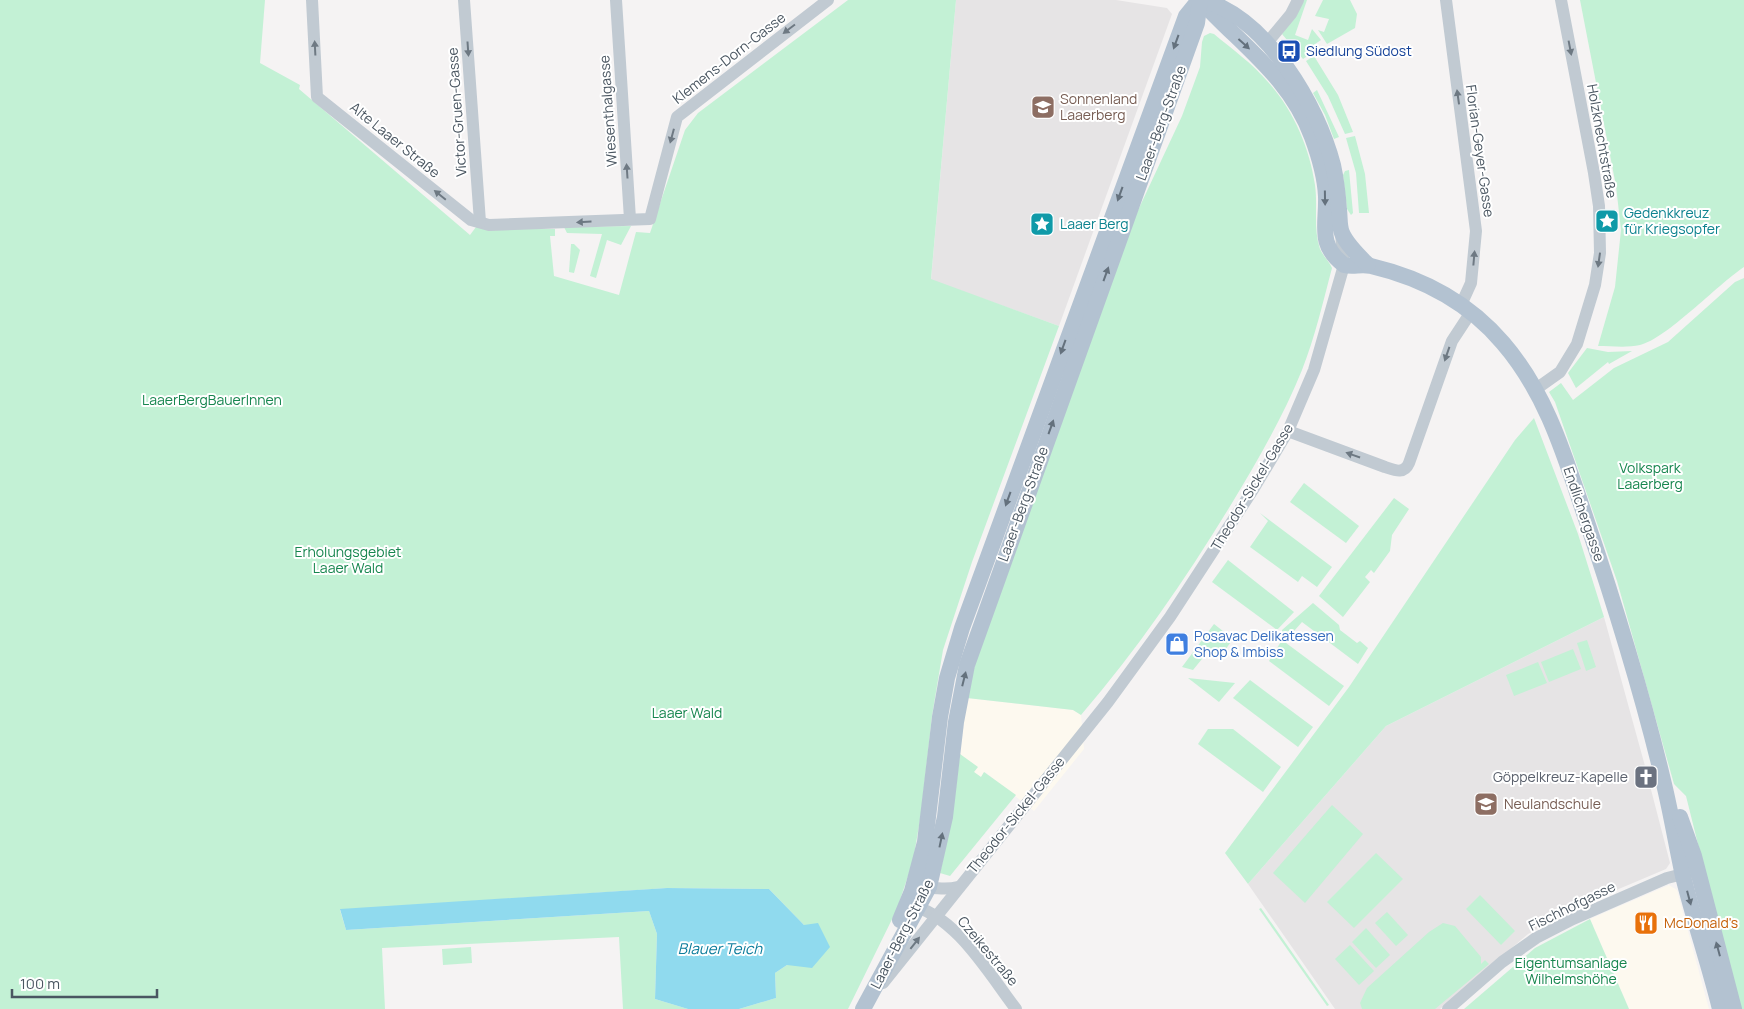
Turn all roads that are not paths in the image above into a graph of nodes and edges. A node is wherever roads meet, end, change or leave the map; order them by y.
1 (312, 0) edge
2 (464, 0) edge
3 (616, 0) edge
4 (828, 0) edge
5 (1200, 0) edge
6 (1298, 0) edge
7 (1446, 0) edge
8 (1561, 0) edge
9 (1267, 43) junction
10 (630, 219) junction
11 (480, 222) junction
12 (1341, 232) junction
13 (1344, 265) junction
14 (1368, 265) junction
15 (1466, 308) junction
16 (1536, 389) junction
17 (1288, 430) junction
18 (1663, 779) junction
19 (1690, 872) junction
20 (929, 887) junction
21 (958, 887) junction
22 (912, 901) junction
23 (936, 916) junction
24 (863, 1009) edge
25 (1016, 1009) edge
26 (1448, 1009) edge
27 (1720, 1009) edge
28 (1734, 1009) edge

11 -> 1 street, Alte Laaer Straße
2 -> 11 street, Victor-Gruen-Gasse
10 -> 3 street, Wiesenthalgasse
4 -> 10 street, Klemens-Dorn-Gasse
5 - 9 main road
5 -> 13 main road
20 -> 5 main road, Laaer-Berg-Straße
5 -> 22 main road, Laaer-Berg-Straße
6 - 9 street
15 -> 7 street, Florian-Geyer-Gasse
8 -> 16 street, Holzknechtstraße
9 - 12 main road
10 -> 11 street, Klemens-Dorn-Gasse
12 - 13 street
12 - 14 main road, Endlichergasse
13 - 14 main road, Endlichergasse
13 - 17 street, Theodor-Sickel-Gasse
14 - 15 main road, Endlichergasse
15 - 16 main road, Endlichergasse
15 -> 17 street, Florian-Geyer-Gasse
16 - 18 main road, Endlichergasse
17 - 21 street, Theodor-Sickel-Gasse
18 - 19 main road, Endlichergasse
18 - 19 main road
19 - 26 street, Fischhofgasse
19 -> 27 main road
28 -> 19 main road
20 - 21 street, Theodor-Sickel-Gasse
20 - 22 main road, Laaer-Berg-Straße
21 - 23 street, Theodor-Sickel-Gasse
22 - 22 main road, Laaer-Berg-Straße
22 - 23 street, Czeikestraße
24 -> 23 street, Theodor-Sickel-Gasse
23 - 25 street, Czeikestraße

